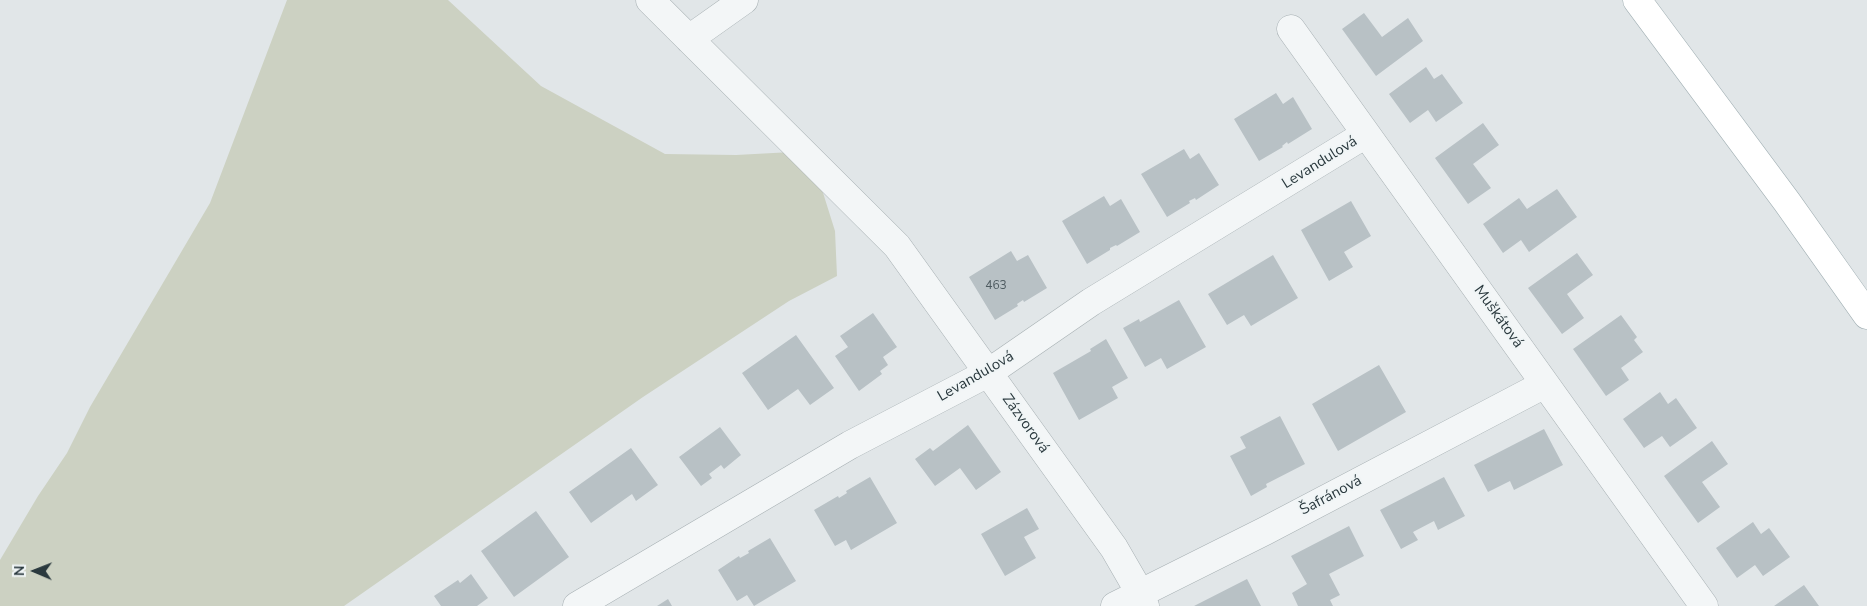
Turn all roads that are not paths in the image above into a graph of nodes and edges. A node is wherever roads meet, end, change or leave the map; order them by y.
1 (650, 0) edge
2 (744, 0) edge
3 (1637, 0) edge
4 (1291, 29) dead end
5 (689, 39) junction
6 (1366, 134) junction
7 (1867, 315) edge
8 (988, 373) junction
9 (1545, 384) junction
10 (1142, 600) edge
11 (577, 606) edge
12 (1115, 606) edge
13 (1704, 606) edge

1 - 5 street, Zázvorová
2 - 5 street
3 - 7 main road
4 - 6 street, Muškátová
5 - 8 street, Zázvorová
6 - 8 street, Levandulová
6 - 9 street, Muškátová
8 - 10 street, Zázvorová
8 - 11 street, Levandulová
9 - 10 street, Šafránová
9 - 13 street, Muškátová
10 - 12 street, Šafránová

